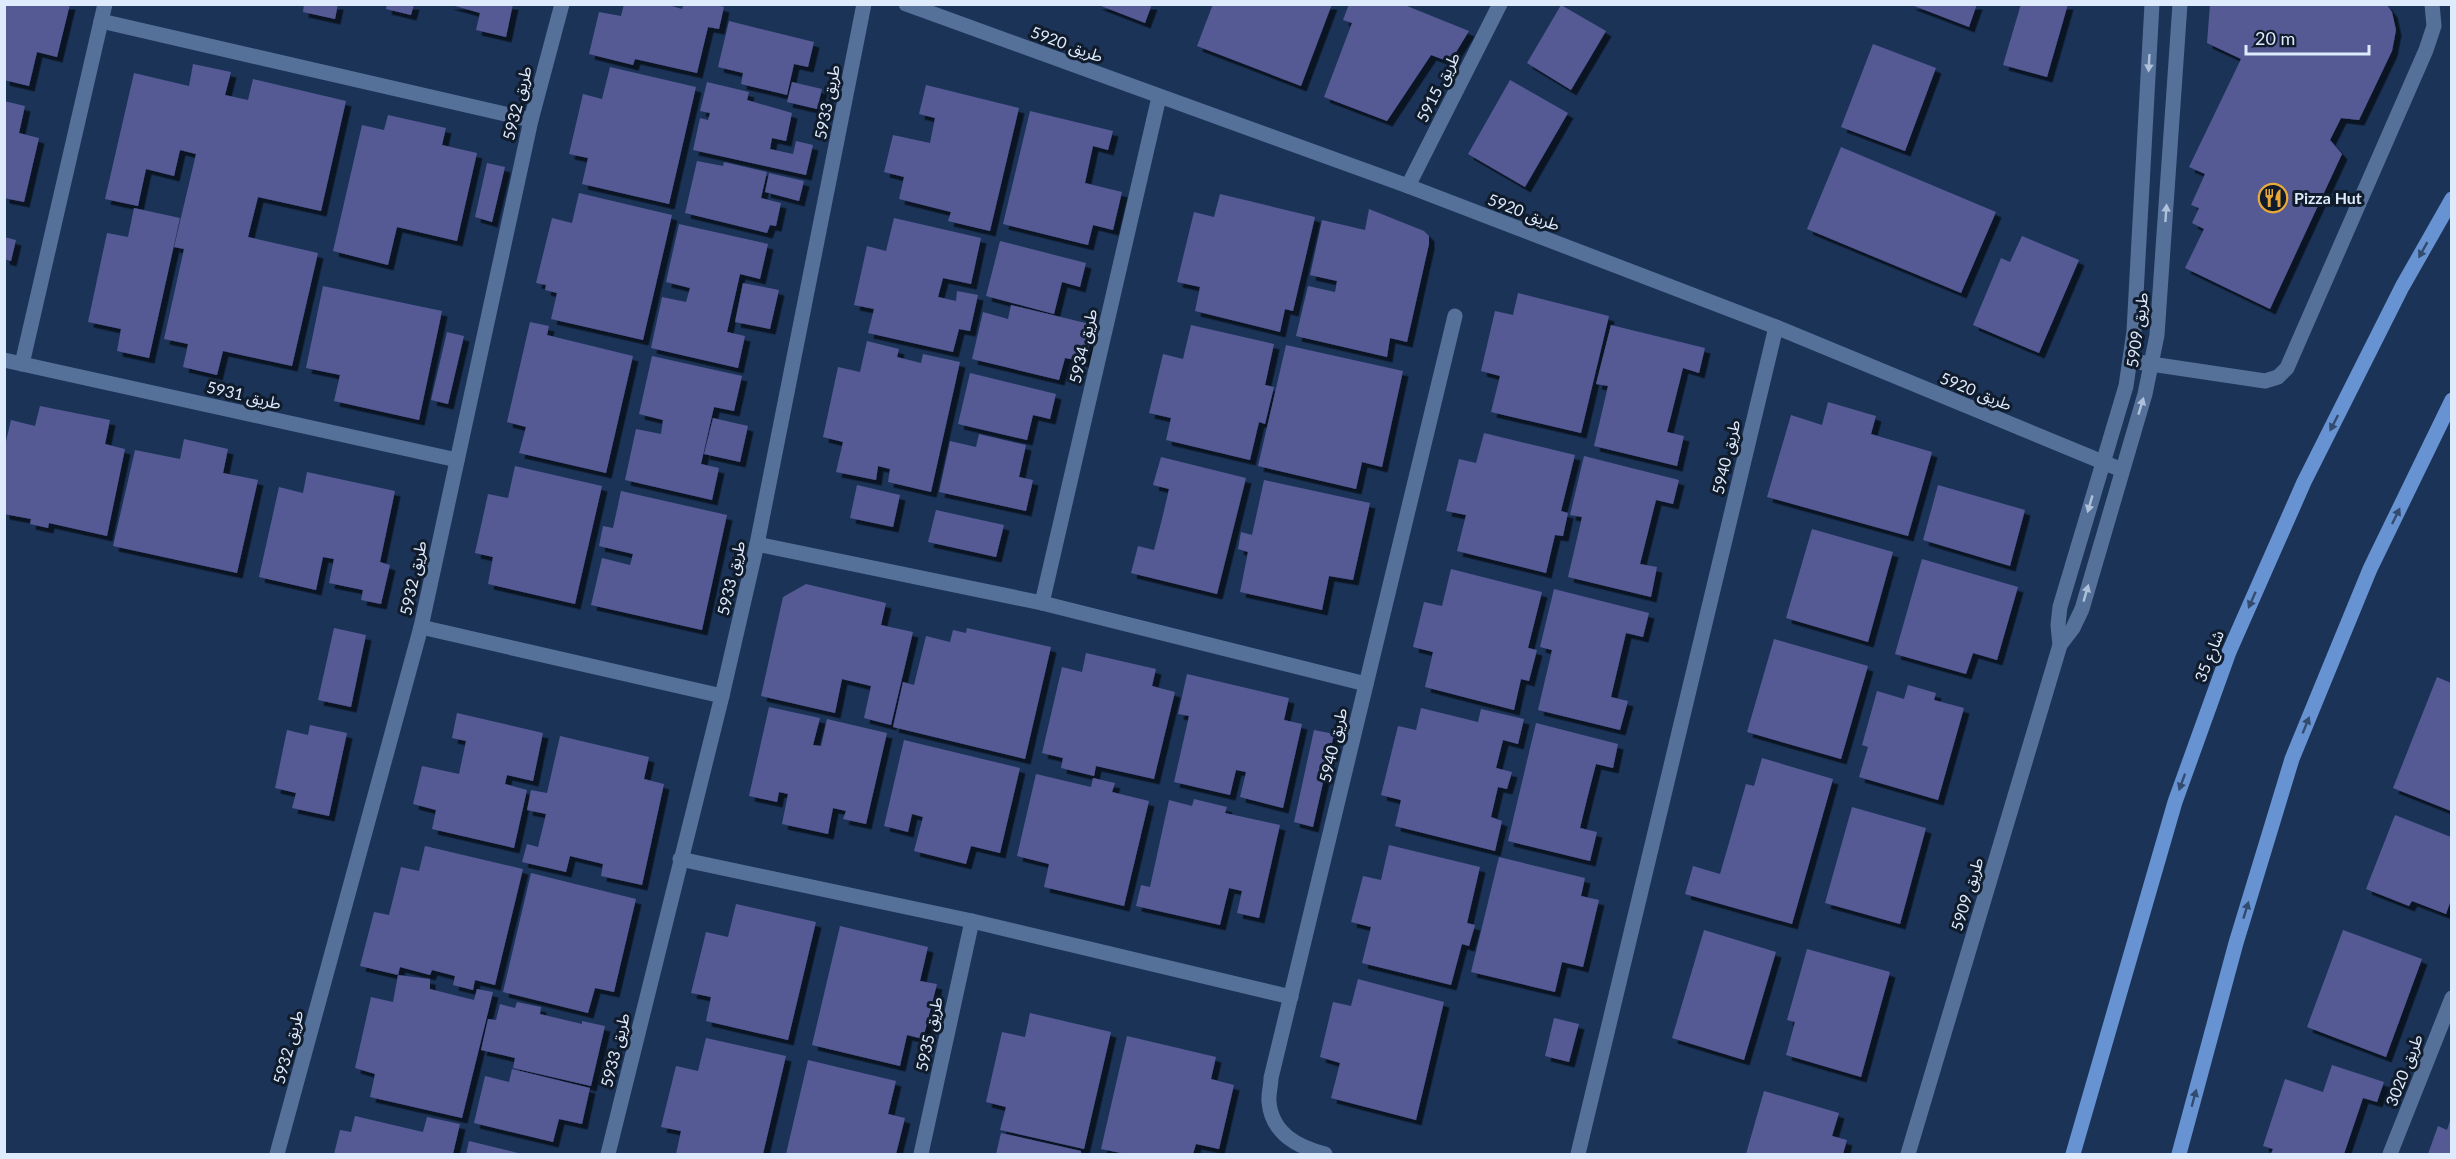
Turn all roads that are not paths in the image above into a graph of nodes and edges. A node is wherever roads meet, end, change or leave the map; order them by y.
1 (105, 4) edge
2 (561, 4) edge
3 (864, 4) edge
4 (906, 4) edge
5 (1500, 4) edge
6 (2152, 4) edge
7 (2180, 4) edge
8 (2432, 4) edge
9 (101, 21) junction
10 (1159, 97) junction
11 (531, 120) junction
12 (1408, 186) junction
13 (2451, 199) edge
14 (1455, 316) dead end
15 (1776, 327) junction
16 (4, 360) edge
17 (2131, 361) junction
18 (22, 364) junction
19 (2152, 364) junction
20 (2451, 400) edge
21 (457, 460) junction
22 (2102, 462) junction
23 (2122, 470) junction
24 (757, 544) junction
25 (1042, 603) junction
26 (421, 627) junction
27 (2060, 645) junction
28 (1366, 684) junction
29 (722, 696) junction
30 (680, 859) junction
31 (972, 921) junction
32 (1291, 997) junction
33 (2451, 998) edge
34 (277, 1155) edge
35 (608, 1155) edge
36 (921, 1155) edge
37 (1325, 1155) edge
38 (1578, 1155) edge
39 (1908, 1155) edge
40 (2073, 1155) edge
41 (2179, 1155) edge
42 (2390, 1155) edge

1 - 9 street
2 - 11 street, طريق 5932
3 - 24 street, طريق 5933
4 - 10 street, طريق 5920
5 - 12 street, طريق 5915
6 -> 17 street, طريق 5909
19 -> 7 street, طريق 5909
8 - 19 street
9 - 11 street
9 - 18 street
10 - 12 street, طريق 5920
10 - 25 street, طريق 5934
11 - 21 street, طريق 5932
12 - 15 street, طريق 5920
13 -> 40 main road, شارع 35
14 - 28 street, طريق 5940
15 - 22 street, طريق 5920
15 - 38 street, طريق 5940
16 - 18 street, طريق 5931
17 - 19 street
17 - 22 street, طريق 5909
18 - 21 street, طريق 5931
23 -> 19 street, طريق 5909
41 -> 20 main road
21 - 26 street, طريق 5932
22 - 23 street, طريق 5920
22 -> 27 street, طريق 5909
27 -> 23 street, طريق 5909
24 - 25 street
24 - 29 street, طريق 5933
25 - 28 street
26 - 29 street
26 - 34 street, طريق 5932
27 - 39 street, طريق 5909
28 - 32 street, طريق 5940
29 - 30 street, طريق 5933
30 - 31 street
30 - 35 street, طريق 5933
31 - 32 street
31 - 36 street, طريق 5935
32 - 37 street, طريق 5940
33 - 42 street, طريق 3020

